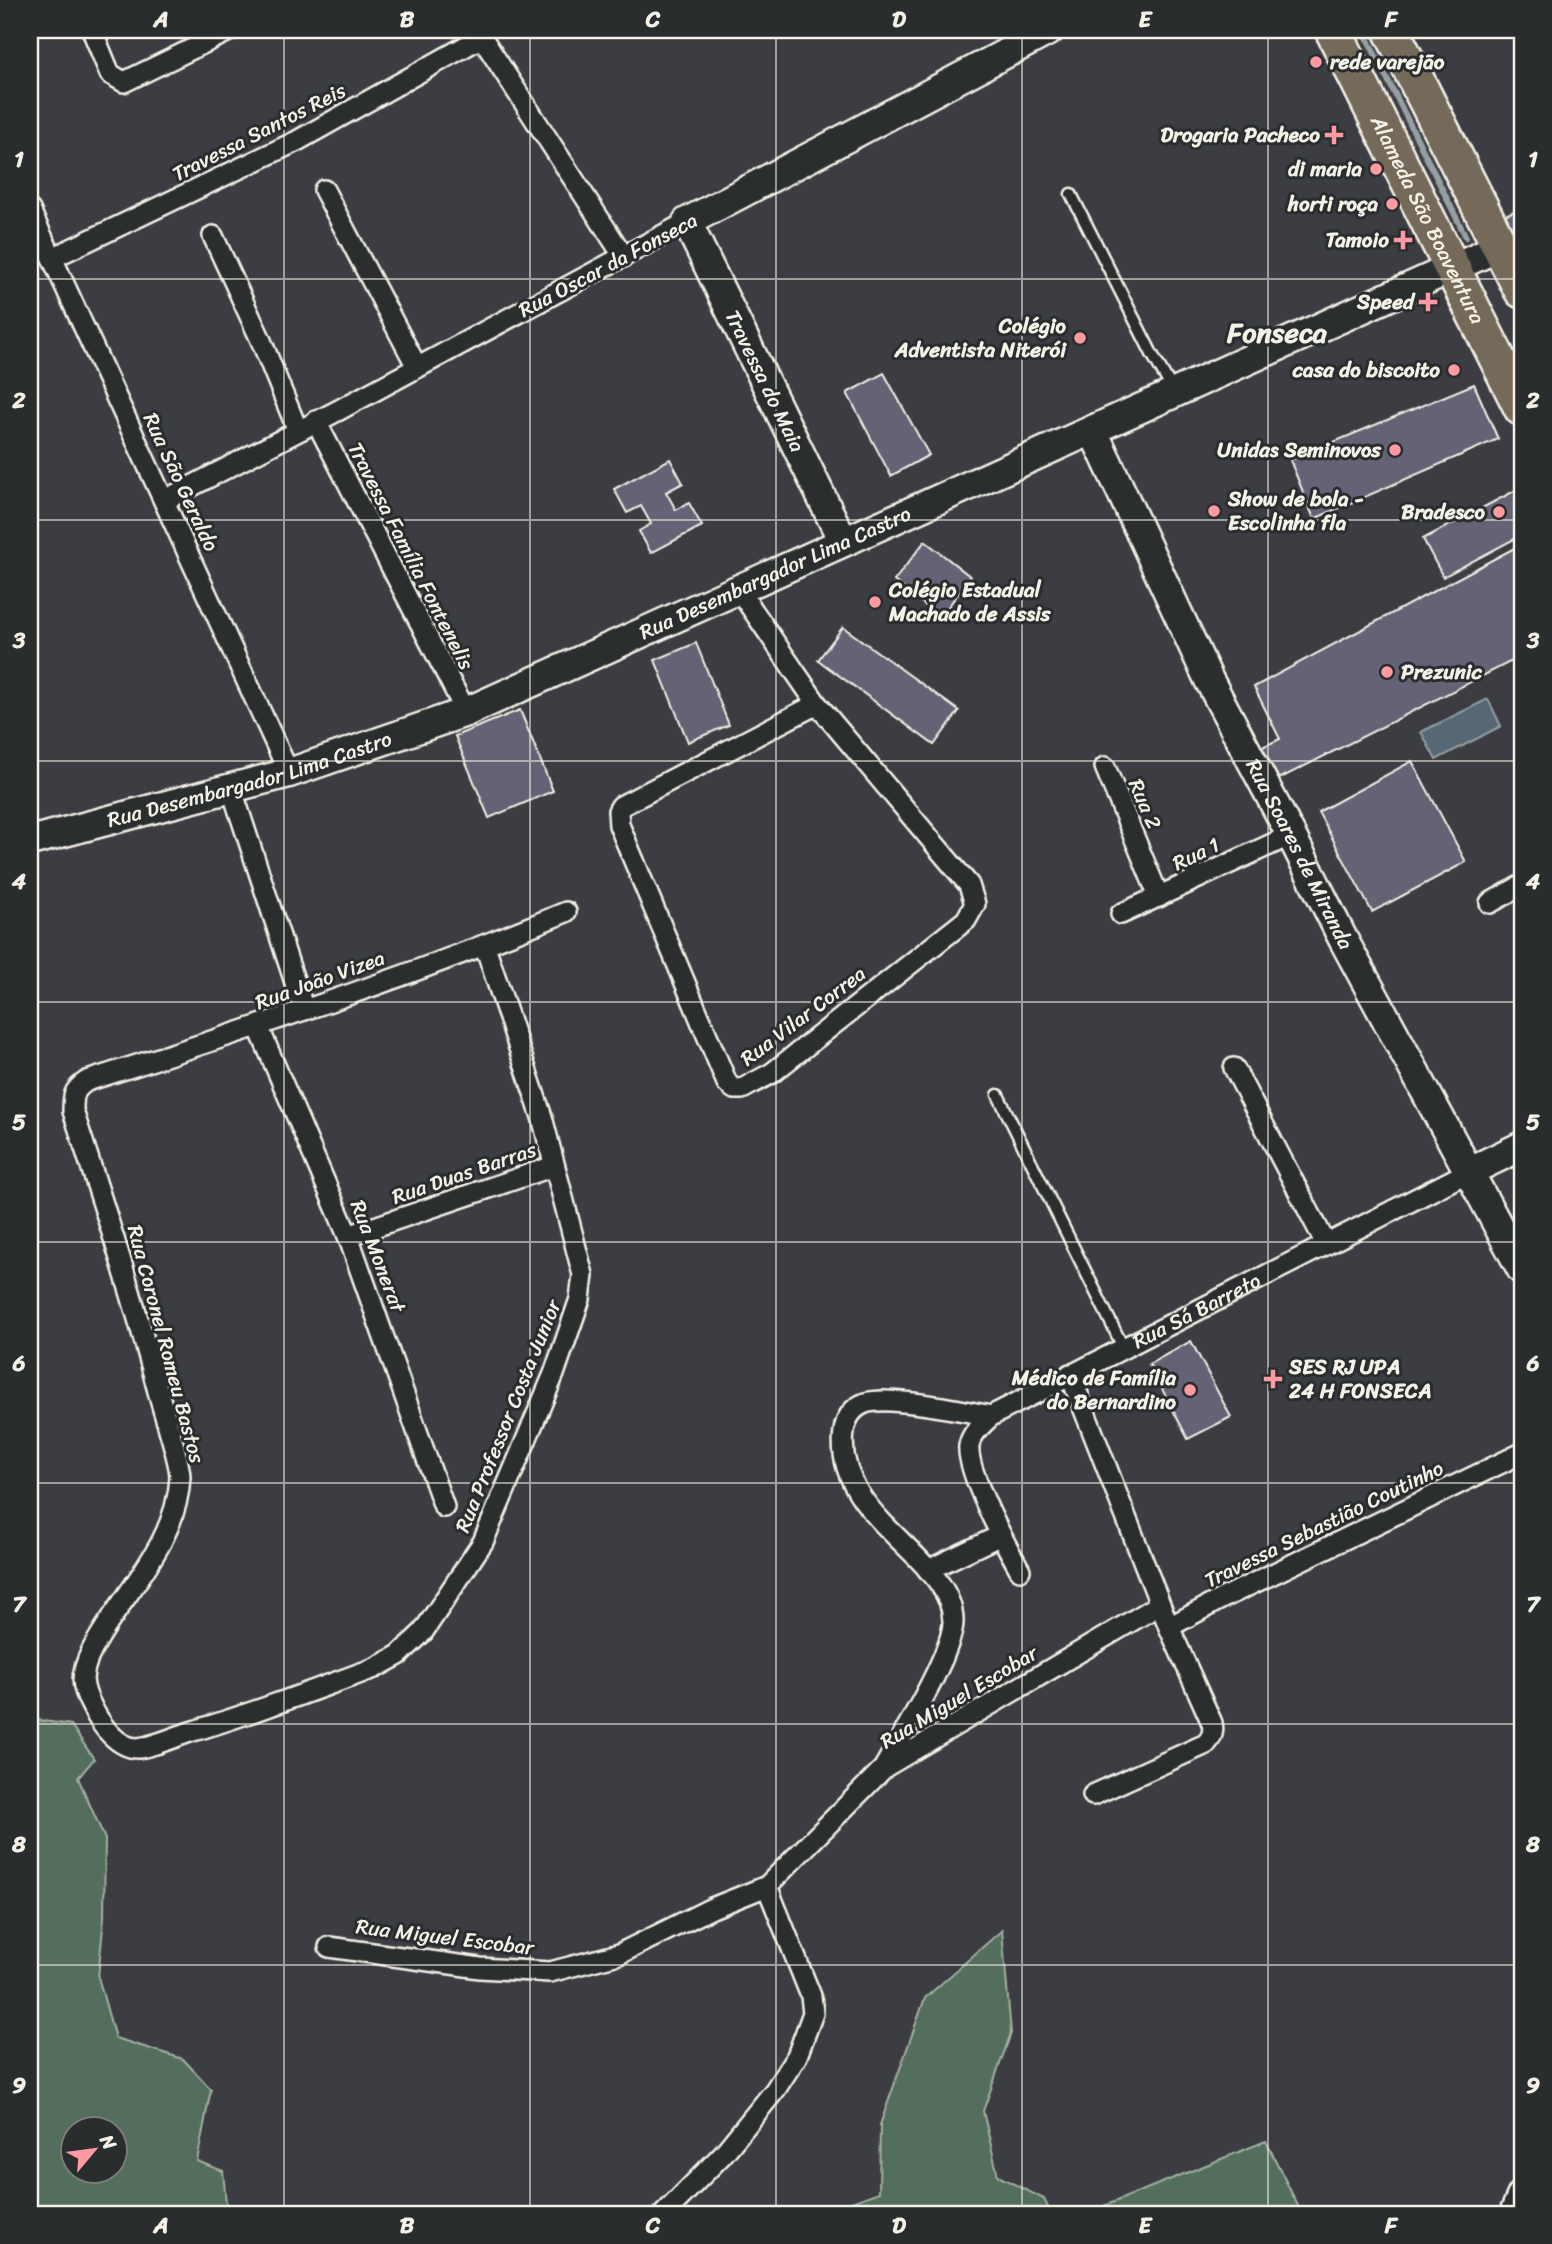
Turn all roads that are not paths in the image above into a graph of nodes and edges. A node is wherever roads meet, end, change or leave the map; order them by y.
1 (92, 30) edge
2 (1051, 30) edge
3 (1334, 30) edge
4 (1391, 30) edge
5 (222, 32) edge
6 (480, 33) edge
7 (324, 190) dead end
8 (1071, 194) dead end
9 (30, 210) edge
10 (687, 222) junction
11 (213, 236) dead end
12 (1501, 246) junction
13 (624, 257) junction
14 (52, 258) junction
15 (1453, 268) junction
16 (1522, 290) edge
17 (417, 367) junction
18 (1174, 392) junction
19 (1522, 408) edge
20 (316, 421) junction
21 (298, 431) junction
22 (1093, 431) junction
23 (165, 500) junction
24 (843, 541) junction
25 (738, 590) junction
26 (817, 704) junction
27 (466, 712) junction
28 (1105, 767) dead end
29 (289, 773) junction
30 (231, 787) junction
31 (1291, 835) junction
32 (31, 838) edge
33 (1522, 885) edge
34 (1159, 897) junction
35 (1490, 903) dead end
36 (566, 912) dead end
37 (1121, 914) dead end
38 (485, 946) junction
39 (304, 1010) junction
40 (258, 1027) junction
41 (1234, 1068) dead end
42 (87, 1081) joint
43 (998, 1095) dead end
44 (1522, 1146) edge
45 (554, 1166) junction
46 (1468, 1172) junction
47 (348, 1236) junction
48 (1326, 1244) junction
49 (1522, 1270) edge
50 (1123, 1347) junction
51 (1070, 1374) junction
52 (991, 1416) junction
53 (1522, 1453) edge
54 (444, 1507) dead end
55 (999, 1536) junction
56 (928, 1570) junction
57 (1020, 1570) dead end
58 (1159, 1605) junction
59 (1169, 1627) junction
60 (138, 1748) joint
61 (885, 1767) junction
62 (1093, 1795) dead end
63 (767, 1886) junction
64 (329, 1947) dead end
65 (1522, 2195) edge
66 (664, 2214) edge
67 (1514, 2214) edge

1 - 5 street
2 - 10 street, Rua Oscar da Fonseca
3 - 15 highway, Alameda São Boaventura
4 - 12 highway
6 - 13 street
6 - 14 street, Travessa Santos Reis
7 - 17 street
8 - 18 lane
9 - 14 street, Rua São Geraldo
10 - 13 street, Rua Oscar da Fonseca
10 - 24 street, Travessa do Maia
11 - 21 street
12 - 15 street, Rua Desembargador Lima Castro
12 - 16 highway
13 - 17 street, Rua Oscar da Fonseca
14 - 23 street, Rua São Geraldo
15 - 18 street, Rua Desembargador Lima Castro
15 - 19 highway, Alameda São Boaventura
17 - 20 street, Rua Oscar da Fonseca
18 - 22 street, Rua Desembargador Lima Castro
20 - 21 street, Rua Oscar da Fonseca
20 - 27 street, Travessa Família Fontenelis
21 - 23 street, Rua Oscar da Fonseca
22 - 24 street, Rua Desembargador Lima Castro
22 - 31 street, Rua Soares de Miranda
23 - 29 street, Rua São Geraldo
24 - 25 street, Rua Desembargador Lima Castro
25 - 26 street, Rua Vilar Correa
25 - 27 street, Rua Desembargador Lima Castro
26 - 26 street, Rua Vilar Correa
27 - 29 street, Rua Desembargador Lima Castro
28 - 34 street, Rua 2
29 - 30 street, Rua Desembargador Lima Castro
30 - 32 street, Rua Desembargador Lima Castro
30 - 39 street
31 - 34 street, Rua 1
31 - 46 street, Rua Soares de Miranda
33 - 35 street
34 - 37 street, Rua 1
36 - 38 street, Rua João Vizea
38 - 39 street, Rua João Vizea
38 - 45 street, Rua Professor Costa Junior
39 - 40 street, Rua João Vizea
40 - 42 street, Rua João Vizea
40 - 47 street, Rua Monerat
41 - 48 street
42 - 60 street, Rua Coronel Romeu Bastos
43 - 50 lane
44 - 46 street, Rua Sá Barreto
45 - 47 street, Rua Duas Barras
45 - 60 street, Rua Professor Costa Junior
46 - 48 street, Rua Sá Barreto
46 - 49 street, Rua Soares de Miranda
47 - 54 street, Rua Monerat
48 - 50 street, Rua Sá Barreto
50 - 51 street, Rua Sá Barreto
51 - 52 street, Rua Sá Barreto
51 - 58 street
52 - 55 street, Rua Sá Barreto
52 - 56 street
53 - 59 street, Travessa Sebastião Coutinho
55 - 56 street
55 - 57 street, Rua Sá Barreto
56 - 61 street
58 - 59 street
58 - 61 street, Rua Miguel Escobar
59 - 62 street
61 - 63 street, Rua Miguel Escobar
63 - 64 street, Rua Miguel Escobar
63 - 66 street
65 - 67 street

